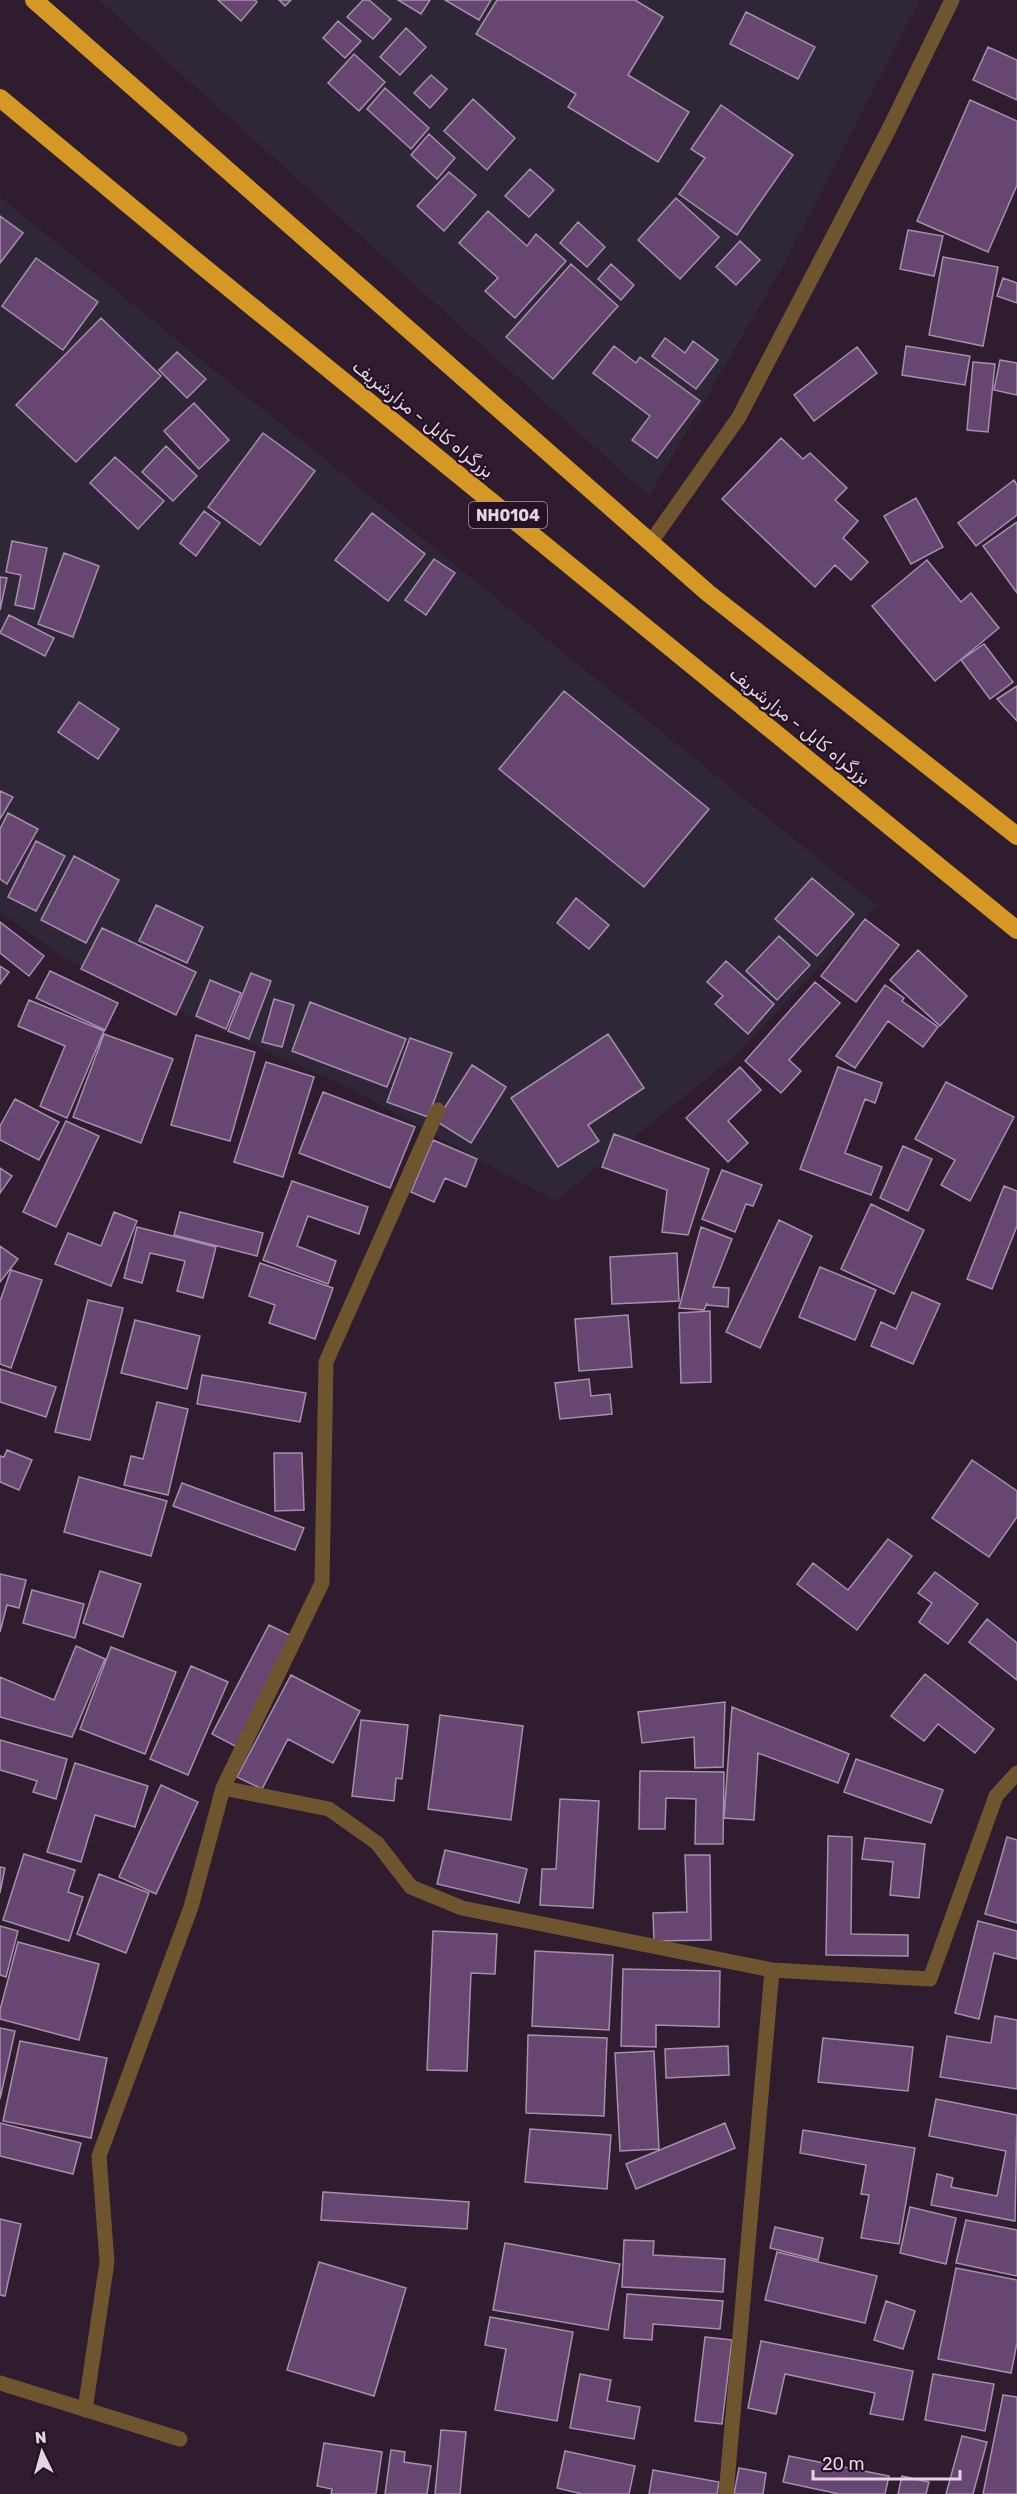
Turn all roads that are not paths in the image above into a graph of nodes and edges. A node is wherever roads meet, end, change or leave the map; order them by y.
1 (34, 0) edge
2 (952, 0) edge
3 (0, 98) edge
4 (651, 542) junction
5 (1017, 836) edge
6 (1017, 930) edge
7 (438, 1110) dead end
8 (1017, 1773) edge
9 (223, 1788) junction
10 (772, 1970) junction
11 (0, 2383) edge
12 (85, 2409) junction
13 (180, 2439) dead end
14 (726, 2494) edge

1 - 4 highway
2 - 4 street
3 - 6 highway, بزرگراه کابل - مزارشریف / NH0104
4 - 5 highway
7 - 9 street
8 - 10 street
9 - 10 street
9 - 12 street
10 - 14 street
11 - 12 street
12 - 13 street

